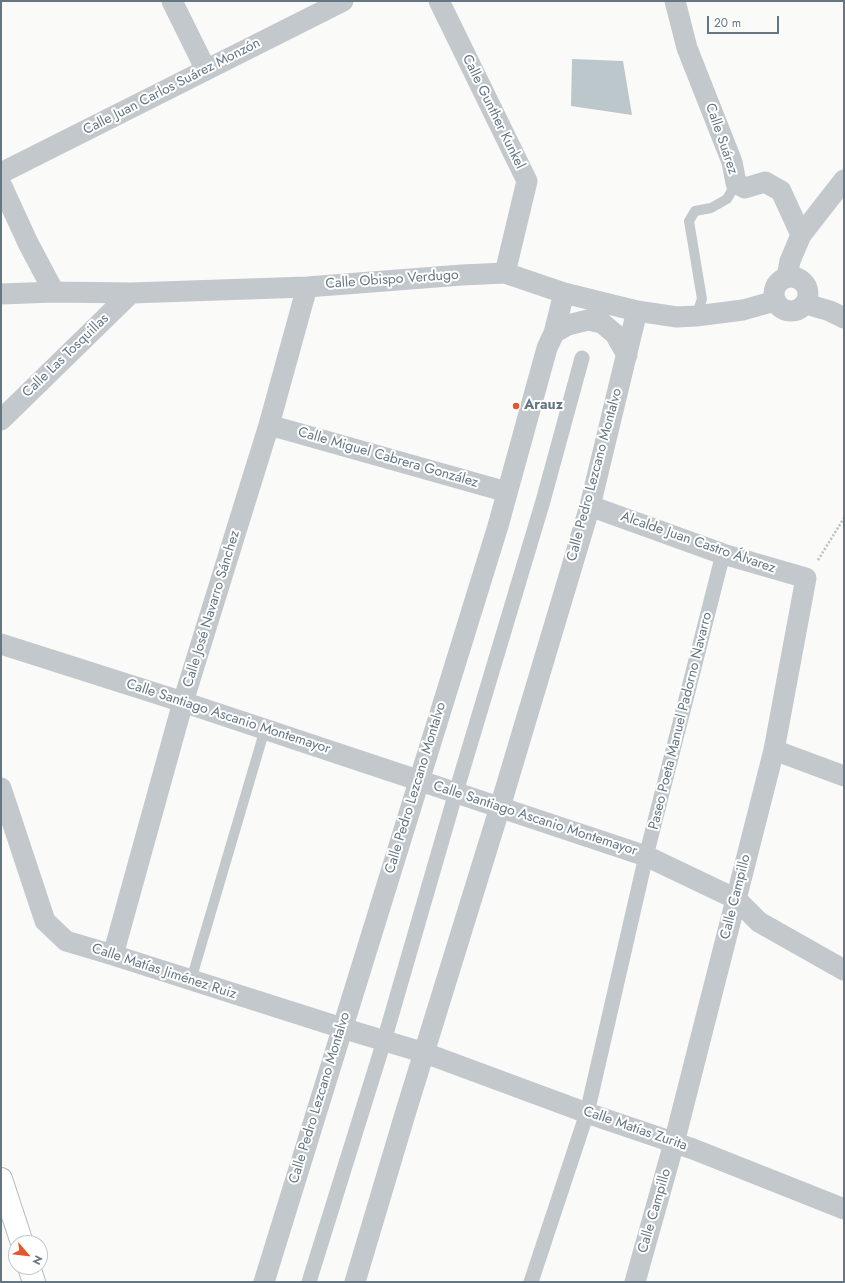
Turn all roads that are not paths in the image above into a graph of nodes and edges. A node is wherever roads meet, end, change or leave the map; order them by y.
1 (172, 1) edge
2 (344, 1) edge
3 (439, 1) edge
4 (675, 1) edge
5 (206, 70) junction
6 (1, 173) edge
7 (844, 180) edge
8 (1, 184) edge
9 (736, 184) junction
10 (801, 235) junction
11 (505, 273) junction
12 (787, 277) junction
13 (307, 287) junction
14 (54, 292) junction
15 (131, 293) junction
16 (1, 294) edge
17 (564, 294) junction
18 (775, 300) junction
19 (806, 304) junction
20 (637, 310) junction
21 (840, 313) edge
22 (696, 316) junction
23 (554, 333) junction
24 (627, 356) junction
25 (582, 358) dead end
26 (1, 420) edge
27 (269, 425) junction
28 (507, 492) junction
29 (590, 506) junction
30 (723, 554) junction
31 (806, 578) joint
32 (1, 644) edge
33 (183, 702) junction
34 (265, 729) junction
35 (774, 750) junction
36 (844, 776) edge
37 (419, 781) junction
38 (1, 788) edge
39 (456, 792) junction
40 (500, 807) junction
41 (646, 856) junction
42 (736, 899) junction
43 (113, 955) junction
44 (844, 970) edge
45 (191, 980) junction
46 (342, 1028) junction
47 (384, 1041) junction
48 (424, 1053) junction
49 (587, 1113) junction
50 (674, 1143) junction
51 (1, 1179) edge
52 (844, 1209) edge
53 (19, 1235) edge
54 (264, 1282) edge
55 (309, 1282) edge
56 (355, 1282) edge
57 (532, 1282) edge
58 (635, 1282) edge

1 - 5 street
2 - 5 street, Calle Juan Carlos Suárez Monzón
3 - 11 street, Calle Gunther Kunkel
4 - 9 street, Calle Suárez
5 - 6 street, Calle Juan Carlos Suárez Monzón
7 - 10 street
8 - 14 street
9 - 10 street, Calle Suárez
9 - 22 lane
10 - 12 street
11 - 13 street, Calle Obispo Verdugo
11 - 17 street, Calle Obispo Verdugo
12 - 18 street
12 - 19 street
13 - 15 street, Calle Obispo Verdugo
13 - 27 street, Calle José Navarro Sánchez
14 - 15 street, Calle Obispo Verdugo
14 - 16 street, Calle Obispo Verdugo
15 - 26 street, Calle Las Tosquillas
17 - 20 street, Calle Obispo Verdugo
17 - 23 street, Calle Pedro Lezcano Montalvo
18 - 19 street
18 - 22 street, Calle Obispo Verdugo
19 - 21 street
20 - 22 street, Calle Obispo Verdugo
20 - 24 street, Calle Pedro Lezcano Montalvo
23 - 24 street
23 - 28 street, Calle Pedro Lezcano Montalvo
24 - 29 street, Calle Pedro Lezcano Montalvo
25 - 39 street
27 - 28 street, Calle Miguel Cabrera González
27 - 33 street, Calle José Navarro Sánchez
28 - 37 street, Calle Pedro Lezcano Montalvo
29 - 30 street, Alcalde Juan Castro Álvarez
29 - 40 street, Calle Pedro Lezcano Montalvo
30 - 31 street, Alcalde Juan Castro Álvarez
30 - 41 street, Paseo Poeta Manuel Padorno Navarro
31 - 35 street, Calle Campillo
32 - 33 street, Calle Santiago Ascanio Montemayor
33 - 34 street, Calle Santiago Ascanio Montemayor
33 - 43 street, Calle José Navarro Sánchez
34 - 37 street, Calle Santiago Ascanio Montemayor
34 - 45 lane
35 - 36 street
35 - 42 street, Calle Campillo
37 - 39 street, Calle Santiago Ascanio Montemayor
37 - 46 street, Calle Pedro Lezcano Montalvo
38 - 43 street, Calle Matías Jiménez Ruiz
39 - 40 street, Calle Santiago Ascanio Montemayor
39 - 47 street
40 - 41 street, Calle Santiago Ascanio Montemayor
40 - 48 street, Calle Pedro Lezcano Montalvo
41 - 42 street, Calle Santiago Ascanio Montemayor
41 - 49 street, Paseo Poeta Manuel Padorno Navarro
42 - 44 street, Calle Santiago Ascanio Montemayor
42 - 50 street, Calle Campillo
43 - 45 street, Calle Matías Jiménez Ruiz
45 - 46 street, Calle Matías Jiménez Ruiz
46 - 47 street, Calle Matías Jiménez Ruiz
46 - 54 street, Calle Pedro Lezcano Montalvo
47 - 48 street, Calle Matías Jiménez Ruiz
47 - 55 street
48 - 49 street, Calle Matías Zurita
48 - 56 street, Calle Pedro Lezcano Montalvo
49 - 50 street, Calle Matías Zurita
49 - 57 street, Paseo Poeta Manuel Padorno Navarro
50 - 52 street, Calle Matías Zurita
50 - 58 street, Calle Campillo
51 - 53 main road

